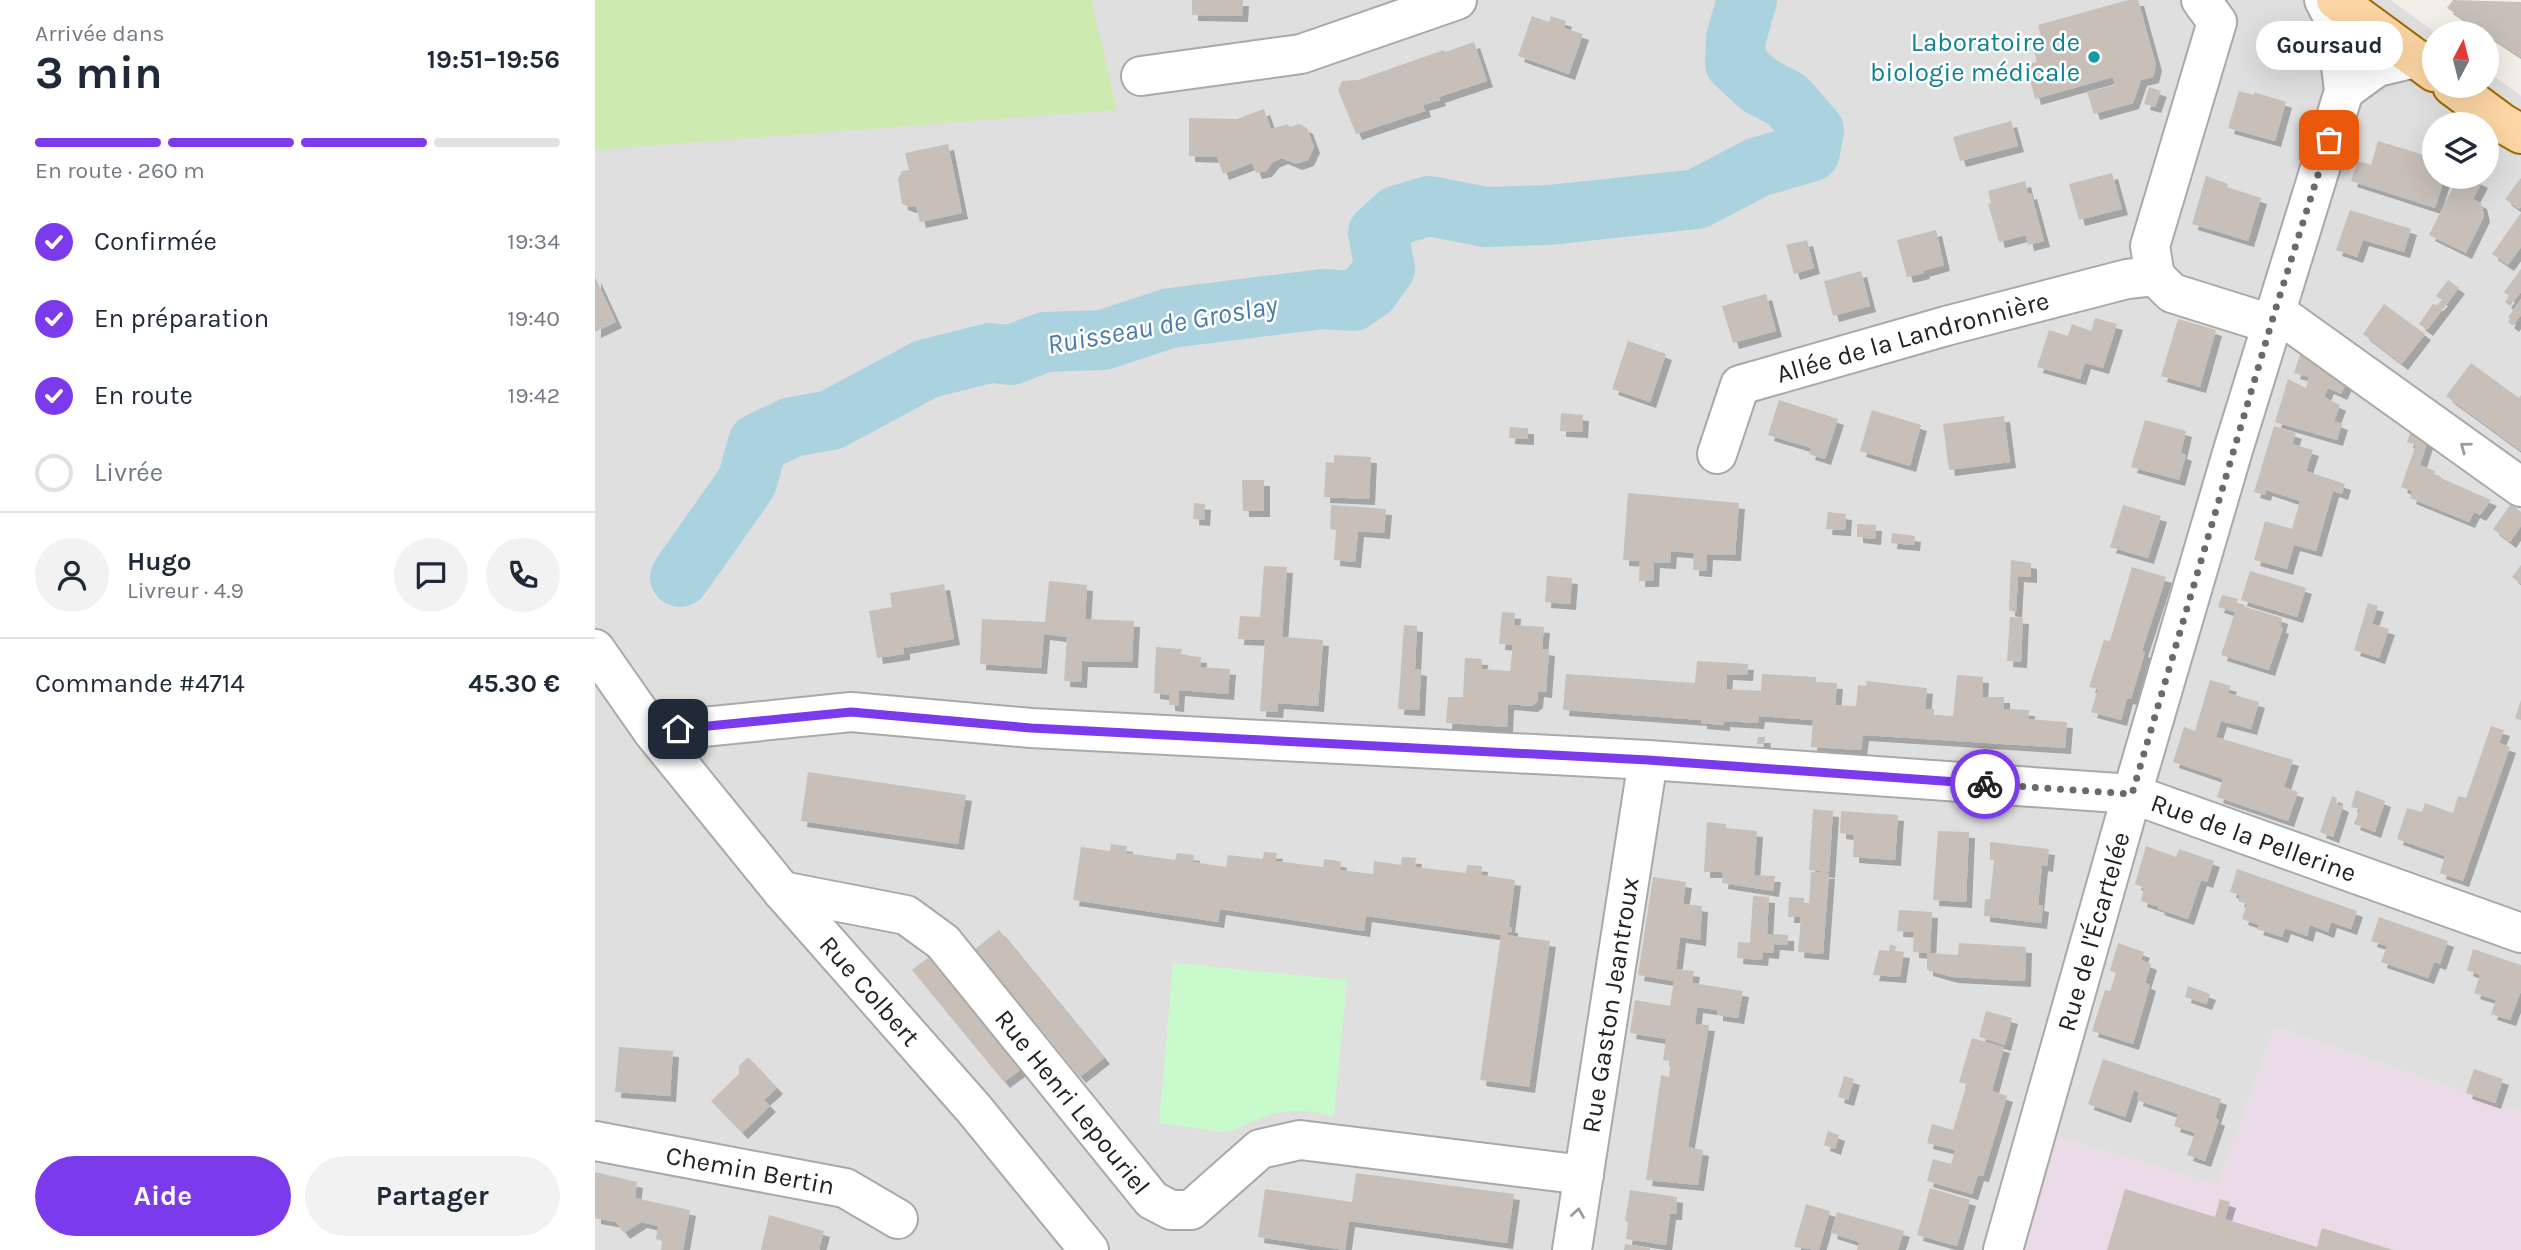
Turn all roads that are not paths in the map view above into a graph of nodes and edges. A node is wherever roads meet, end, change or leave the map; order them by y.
1 (1457, 0) edge
2 (2201, 0) edge
3 (2324, 0) edge
4 (2336, 0) edge
5 (2367, 0) edge
6 (2422, 53) edge
7 (2422, 55) edge
8 (2422, 60) edge
9 (1140, 76) dead end
10 (2344, 91) junction
11 (2499, 92) edge
12 (2468, 98) edge
13 (2521, 108) edge
14 (2521, 134) edge
15 (2155, 276) junction
16 (2273, 317) junction
17 (1717, 454) dead end
18 (2521, 487) edge
19 (595, 649) edge
20 (653, 732) junction
21 (1648, 760) junction
22 (2132, 794) junction
23 (782, 891) junction
24 (2521, 933) edge
25 (595, 1141) edge
26 (1584, 1175) junction
27 (898, 1219) dead end
28 (1089, 1250) edge
29 (1572, 1250) edge
30 (2003, 1250) edge

1 - 9 street
2 - 15 street
3 - 10 street, Rue de l'Écartelée
4 - 7 main road
5 - 6 main road
8 - 10 street
10 - 16 street, Rue de l'Écartelée
11 - 13 main road
12 - 14 main road
15 - 16 street
15 - 17 street, Allée de la Landronnière
18 -> 16 street
16 - 22 street, Rue de l'Écartelée
19 - 20 street
20 - 21 street, Rue de la Pellerine
20 - 23 street, Rue Colbert
21 - 22 street, Rue de la Pellerine
21 - 26 street, Rue Gaston Jeantroux
22 - 24 street, Rue de la Pellerine
22 - 30 street, Rue de l'Écartelée
23 - 26 street, Rue Henri Lepouriel
23 - 28 street, Rue Colbert
25 - 27 street, Chemin Bertin
29 -> 26 street, Rue Gaston Jeantroux

